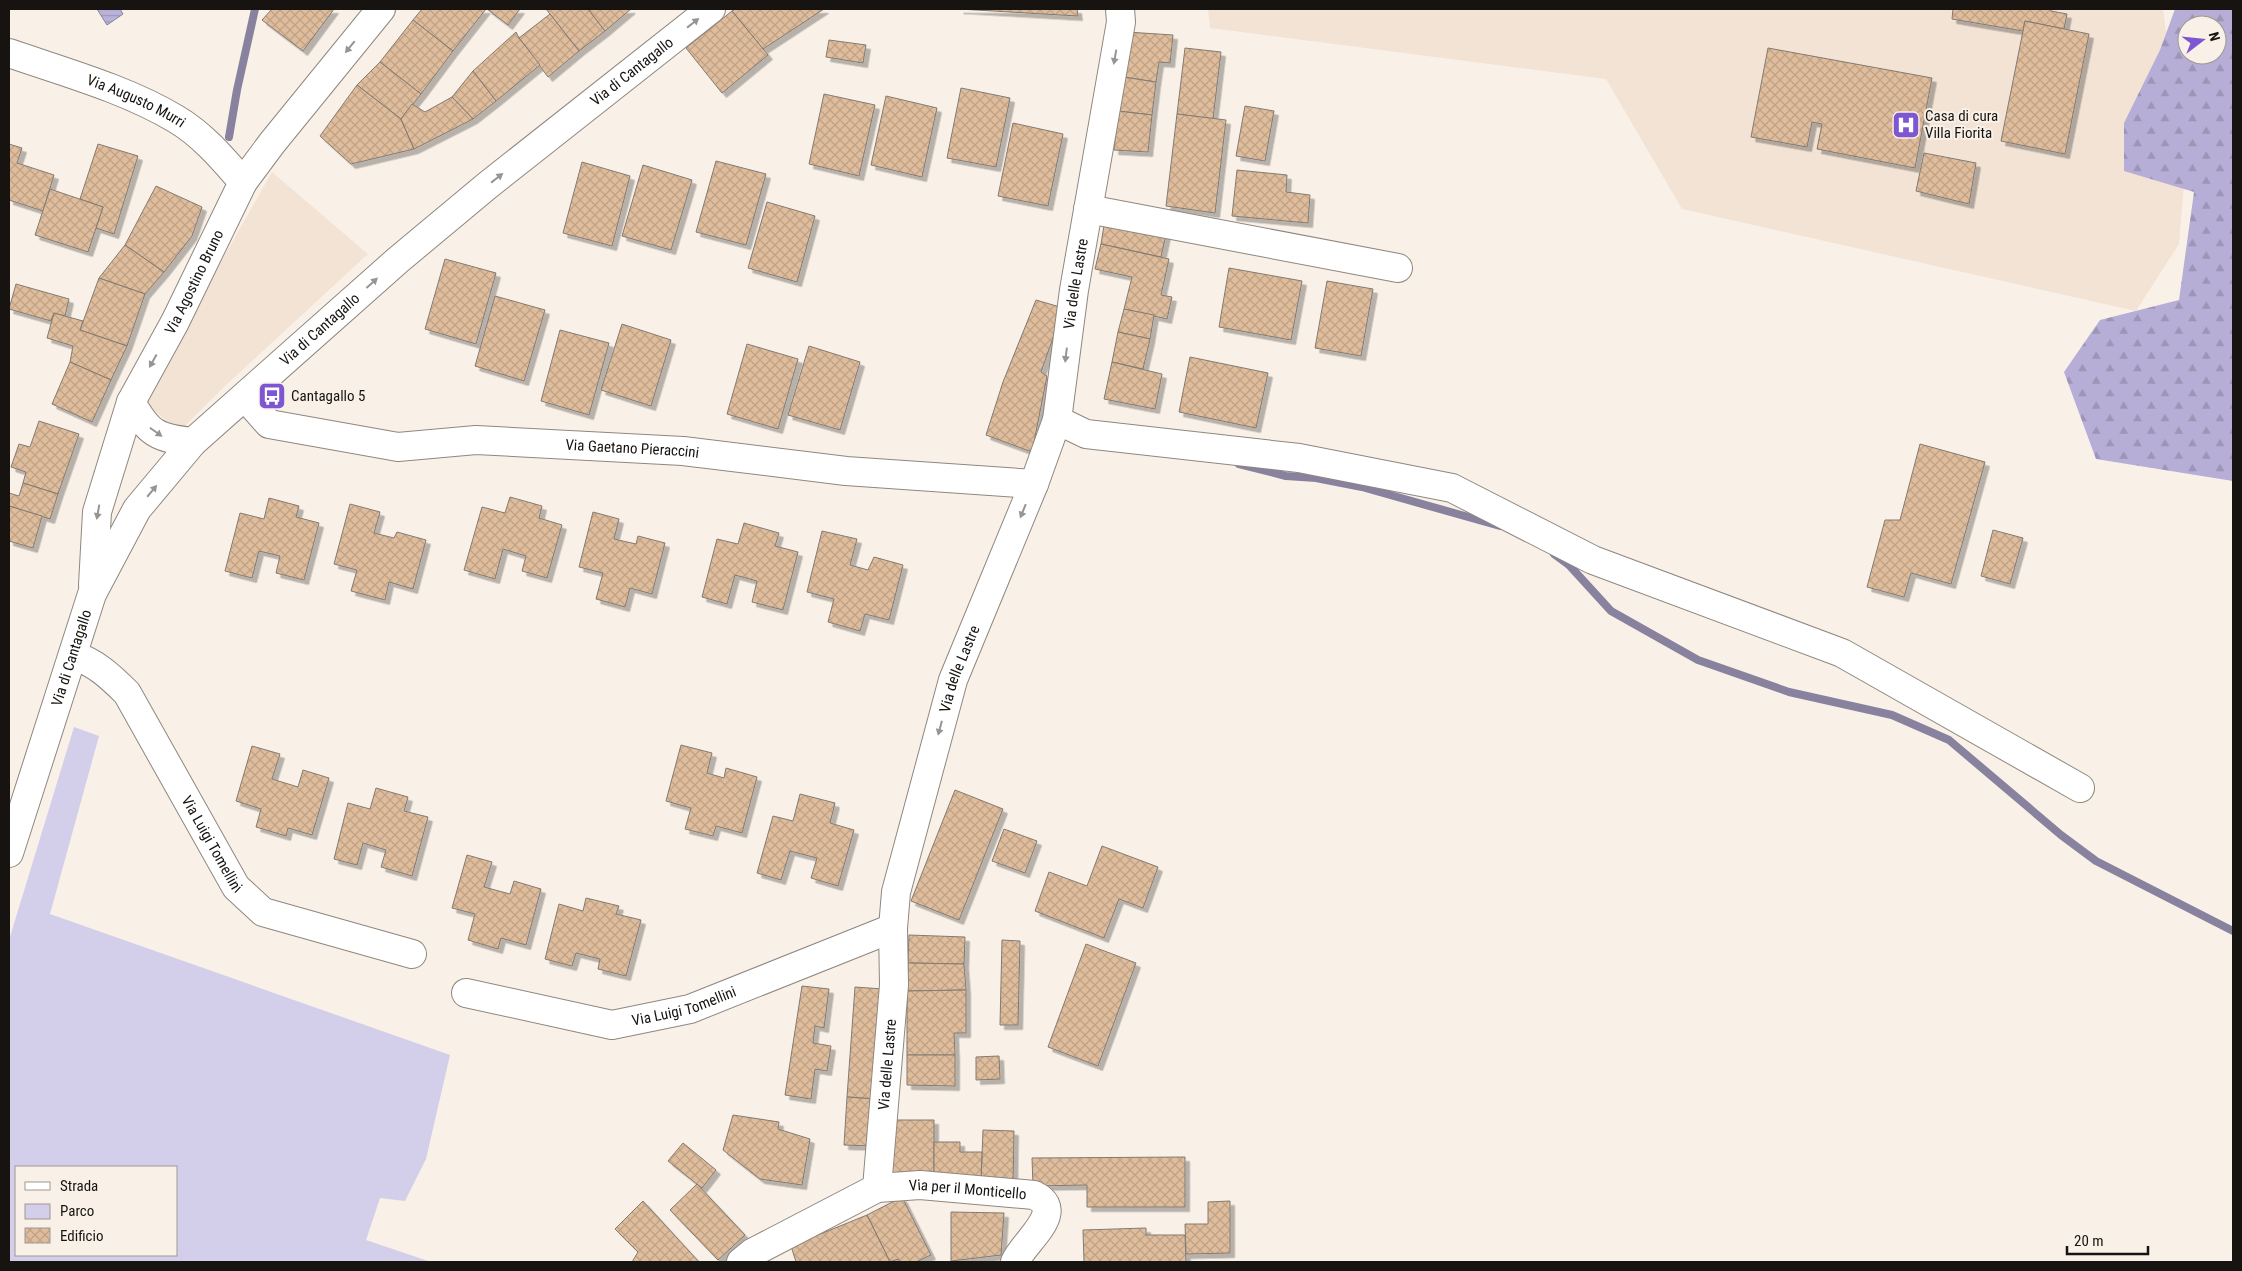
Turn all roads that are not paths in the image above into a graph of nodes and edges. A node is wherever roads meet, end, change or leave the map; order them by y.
1 (380, 9) edge
2 (711, 9) edge
3 (1120, 9) edge
4 (9, 54) edge
5 (243, 182) junction
6 (1088, 209) junction
7 (1398, 268) dead end
8 (245, 397) junction
9 (131, 402) junction
10 (1057, 420) junction
11 (194, 442) junction
12 (1034, 484) junction
13 (92, 594) junction
14 (73, 655) junction
15 (2080, 788) dead end
16 (9, 853) edge
17 (893, 928) junction
18 (412, 954) dead end
19 (466, 993) dead end
20 (877, 1188) junction
21 (741, 1262) edge
22 (1015, 1262) edge

1 -> 5 street, Via Agostino Bruno
8 -> 2 street, Via di Cantagallo
3 -> 6 street, Via delle Lastre
4 - 5 street, Via Augusto Murri
5 -> 9 street, Via Agostino Bruno
6 - 7 street
6 -> 10 street, Via delle Lastre
8 - 11 street, Via di Cantagallo
8 - 12 street, Via Gaetano Pieraccini
9 -> 11 street
9 -> 13 street, Via Agostino Bruno
10 - 12 street, Via delle Lastre
10 - 15 street
13 -> 11 street, Via di Cantagallo
12 -> 17 street, Via delle Lastre
13 - 14 street, Via di Cantagallo
14 - 16 street, Via di Cantagallo
14 - 18 street, Via Luigi Tomellini
17 - 19 street, Via Luigi Tomellini
17 - 20 street, Via delle Lastre
20 - 21 street
20 - 22 street, Via per il Monticello

